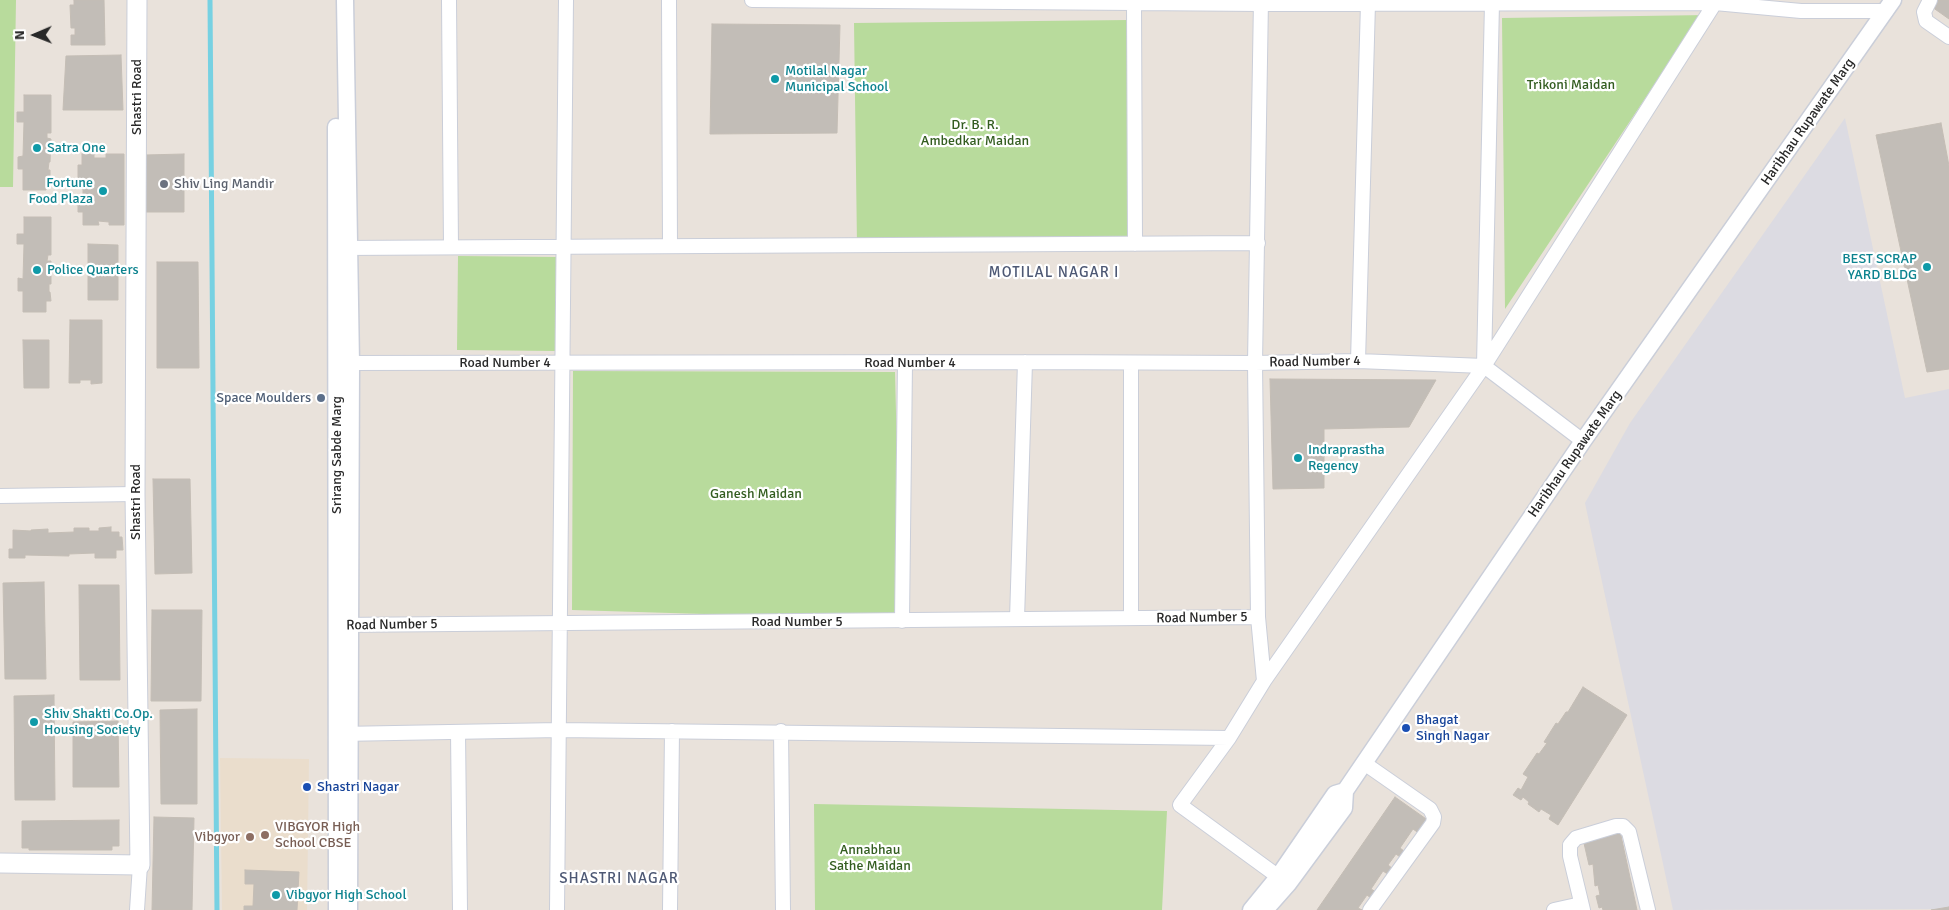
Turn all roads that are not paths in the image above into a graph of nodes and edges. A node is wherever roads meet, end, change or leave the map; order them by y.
1 (137, 0) edge
2 (334, 0) edge
3 (345, 0) edge
4 (449, 0) edge
5 (566, 0) edge
6 (669, 0) edge
7 (752, 0) edge
8 (1930, 0) edge
9 (1261, 2) edge
10 (1715, 2) edge
11 (1134, 3) junction
12 (1368, 3) junction
13 (1492, 3) junction
14 (1890, 6) edge
15 (1949, 37) edge
16 (1135, 244) junction
17 (1258, 244) junction
18 (564, 246) junction
19 (670, 246) junction
20 (451, 247) junction
21 (343, 248) junction
22 (1358, 361) junction
23 (1025, 362) junction
24 (344, 363) junction
25 (563, 363) junction
26 (904, 363) junction
27 (1131, 363) junction
28 (1256, 363) junction
29 (1484, 366) junction
30 (1583, 441) junction
31 (135, 494) junction
32 (0, 496) edge
33 (1258, 617) junction
34 (1131, 618) junction
35 (1017, 619) junction
36 (902, 621) junction
37 (560, 623) junction
38 (343, 625) junction
39 (1264, 682) junction
40 (559, 730) junction
41 (672, 731) junction
42 (781, 731) junction
43 (458, 732) junction
44 (342, 734) junction
45 (1229, 738) junction
46 (1364, 763) junction
47 (0, 863) edge
48 (140, 865) junction
49 (1283, 880) junction
50 (1582, 907) edge
51 (137, 910) edge
52 (337, 910) edge
53 (349, 910) edge
54 (460, 910) edge
55 (558, 910) edge
56 (670, 910) edge
57 (783, 910) edge
58 (1251, 910) edge
59 (1265, 910) edge
60 (1370, 910) edge
61 (1554, 910) edge
62 (1648, 910) edge

1 - 31 main road, Shastri Road
2 - 21 street, Srirang Sabde Marg
3 - 21 street
4 - 20 street
5 - 18 street
6 - 19 street
7 - 11 street
8 - 15 street
9 - 11 street
9 - 12 street
9 - 17 street
10 - 13 street
10 - 14 street
10 - 29 street
11 - 16 street
12 - 13 street
12 - 22 street
13 - 29 street
14 - 30 street, Haribhau Rupawate Marg
16 - 17 street
16 - 19 street
17 - 28 street
18 - 19 street
18 - 20 street
18 - 25 street
20 - 21 street
21 - 24 street, Srirang Sabde Marg
22 - 28 street, Road Number 4
22 - 29 street, Road Number 4
23 - 26 street, Road Number 4
23 - 27 street, Road Number 4
23 - 35 street
24 - 25 street, Road Number 4
24 - 38 street, Srirang Sabde Marg
25 - 26 street, Road Number 4
25 - 37 street
26 - 36 street
27 - 28 street, Road Number 4
27 - 34 street
28 - 33 street
29 - 30 street
29 - 39 street
30 - 46 street, Haribhau Rupawate Marg
31 - 32 street
31 - 48 main road, Shastri Road
33 - 34 street, Road Number 5
33 - 39 street
34 - 35 street, Road Number 5
35 - 36 street, Road Number 5
36 - 37 street, Road Number 5
37 - 38 street, Road Number 5
37 - 40 street
38 - 44 street, Srirang Sabde Marg
39 - 45 street
40 - 41 street
40 - 43 street
40 - 55 street
41 - 42 street
41 - 56 street
42 - 45 street
42 - 57 street
43 - 44 street
43 - 54 street
44 - 52 street, Srirang Sabde Marg
44 - 53 street
45 - 49 street
46 - 49 street, Haribhau Rupawate Marg
46 - 60 street
47 - 48 main road
48 - 51 street
49 - 58 street
49 - 59 street, Haribhau Rupawate Marg
50 - 61 street
50 - 62 street

